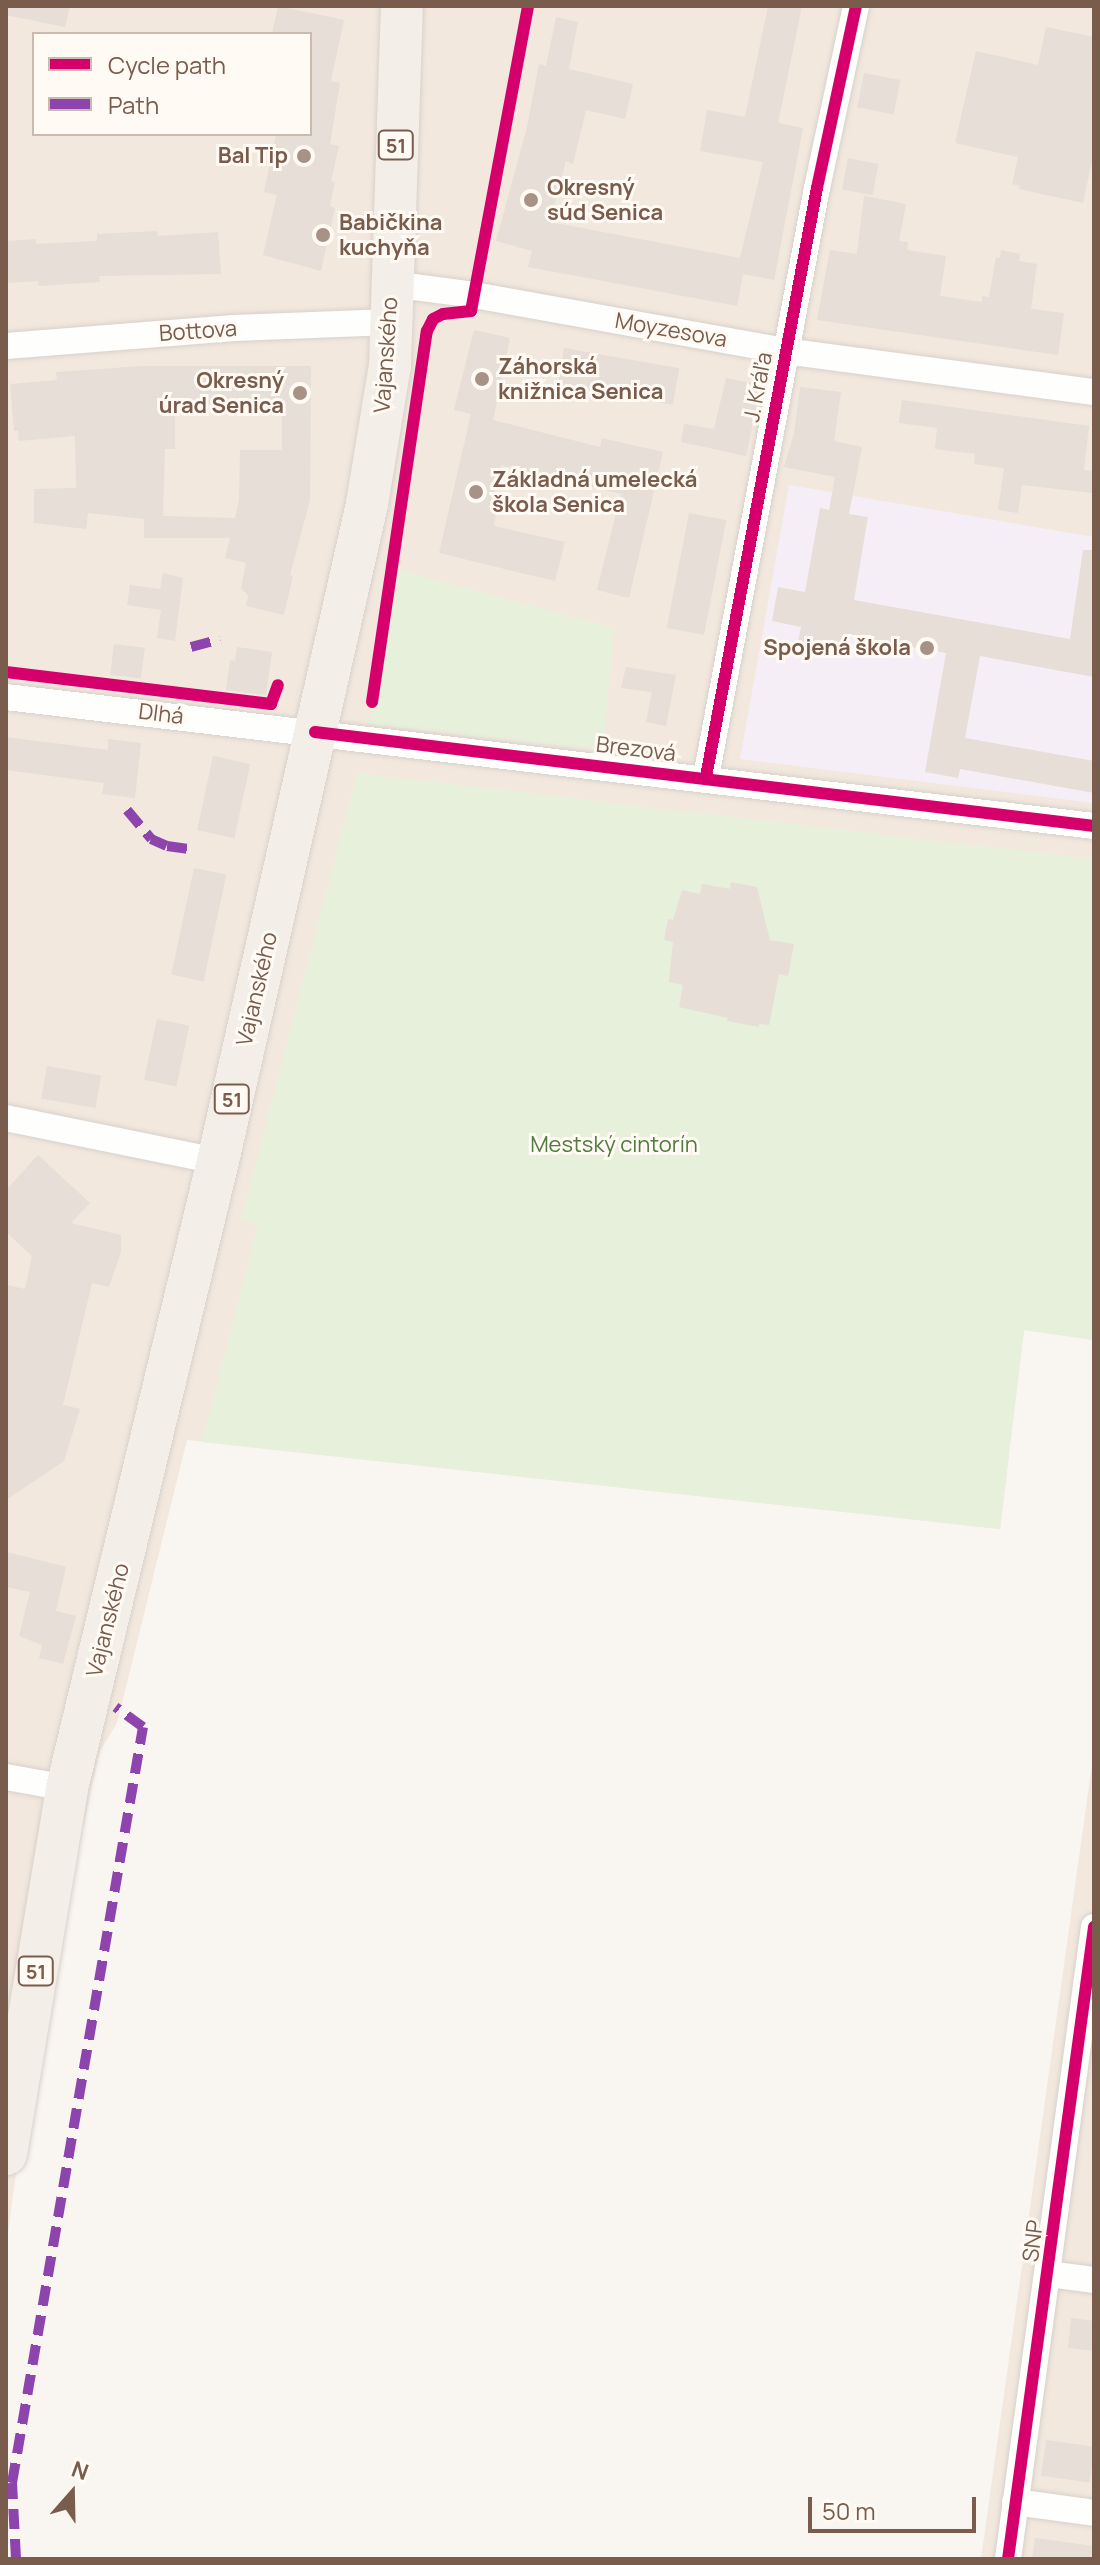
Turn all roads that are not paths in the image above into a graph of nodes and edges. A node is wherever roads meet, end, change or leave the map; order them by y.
1 (402, 6) edge
2 (856, 6) edge
3 (391, 303) junction
4 (6, 346) edge
5 (785, 351) junction
6 (1094, 392) edge
7 (6, 697) edge
8 (315, 732) junction
9 (706, 777) junction
10 (1094, 826) edge
11 (6, 1118) edge
12 (218, 1161) junction
13 (6, 1777) edge
14 (67, 1788) junction
15 (1094, 1927) edge
16 (6, 2154) edge
17 (1049, 2274) junction
18 (1094, 2280) edge
19 (1015, 2502) junction
20 (1094, 2513) edge
21 (1008, 2559) edge

1 - 3 main road, 51
2 - 5 street, J. Kráľa
3 - 4 street, Bottova
3 - 5 street, Moyzesova
3 - 8 main road, Vajanského / 51
5 - 6 street, Moyzesova
5 - 9 street, J. Kráľa
7 - 8 street, Dlhá
8 - 9 street, Brezová
8 - 12 main road, Vajanského / 51
9 - 10 street, Brezová
11 - 12 street
12 - 14 main road, Vajanského / 51
13 - 14 street
14 - 16 main road, 51
15 - 17 street, SNP
17 - 18 street
17 - 19 street, SNP
19 - 20 street
19 - 21 street, SNP

